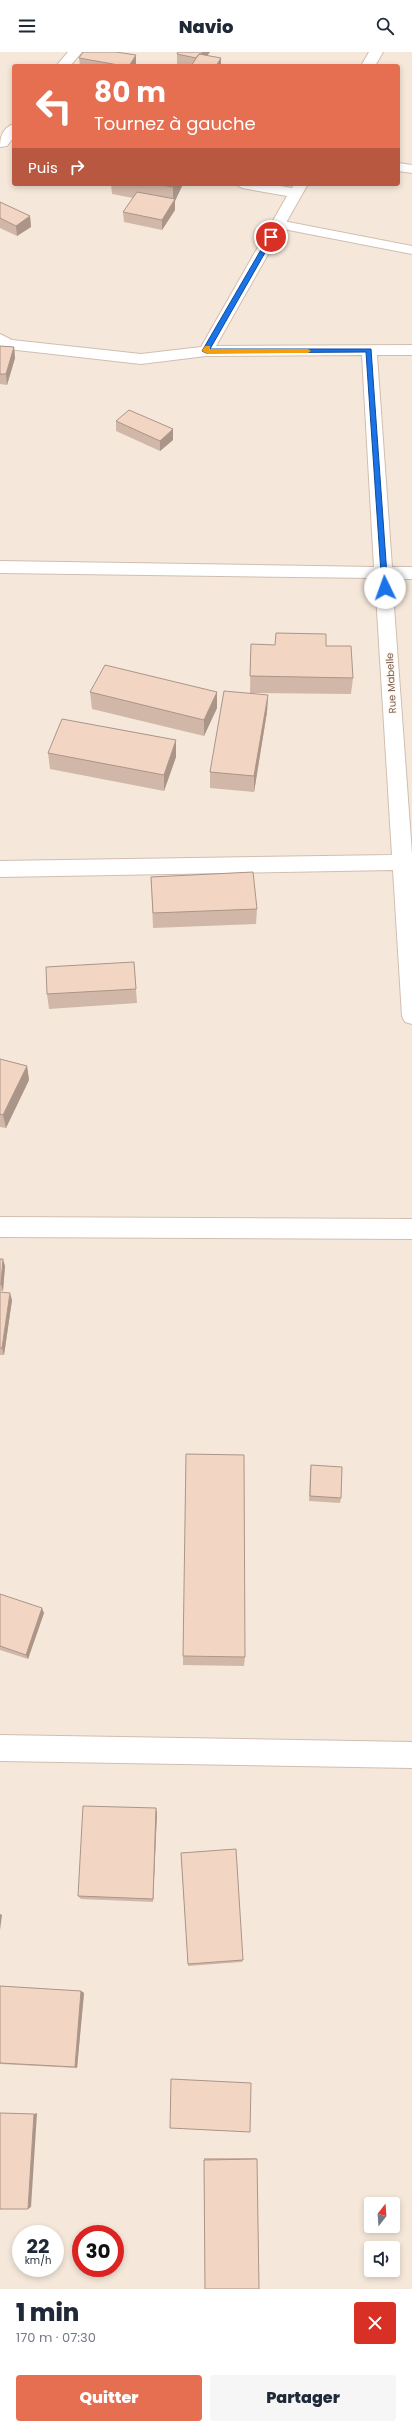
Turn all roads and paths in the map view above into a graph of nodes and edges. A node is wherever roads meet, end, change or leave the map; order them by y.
1 (75, 52) edge
2 (376, 52) edge
3 (65, 64) edge
4 (369, 64) edge
5 (12, 131) edge
6 (5, 143) edge
7 (400, 167) edge
8 (412, 169) edge
9 (264, 186) edge
10 (298, 189) edge
11 (278, 224) junction
12 (412, 250) edge
13 (0, 339) edge
14 (369, 350) junction
15 (412, 350) edge
16 (206, 351) junction
17 (0, 566) edge
18 (385, 573) junction
19 (412, 573) edge
20 (406, 862) edge
21 (0, 869) edge
22 (412, 1016) edge
23 (0, 1227) edge
24 (412, 1229) edge
25 (0, 1748) edge
26 (412, 1755) edge

1 - 3 street
2 - 4 street
5 - 6 street
7 - 8 street
9 - 10 street
10 - 11 street
11 - 12 lane
11 - 16 street
13 - 16 street
14 - 15 street
14 - 16 street
14 - 18 street, Rue Mabelle
17 - 18 street
18 - 19 street
18 - 20 street, Rue Mabelle
20 - 21 street
20 - 22 street, Rue Mabelle
23 - 24 street
25 - 26 street

